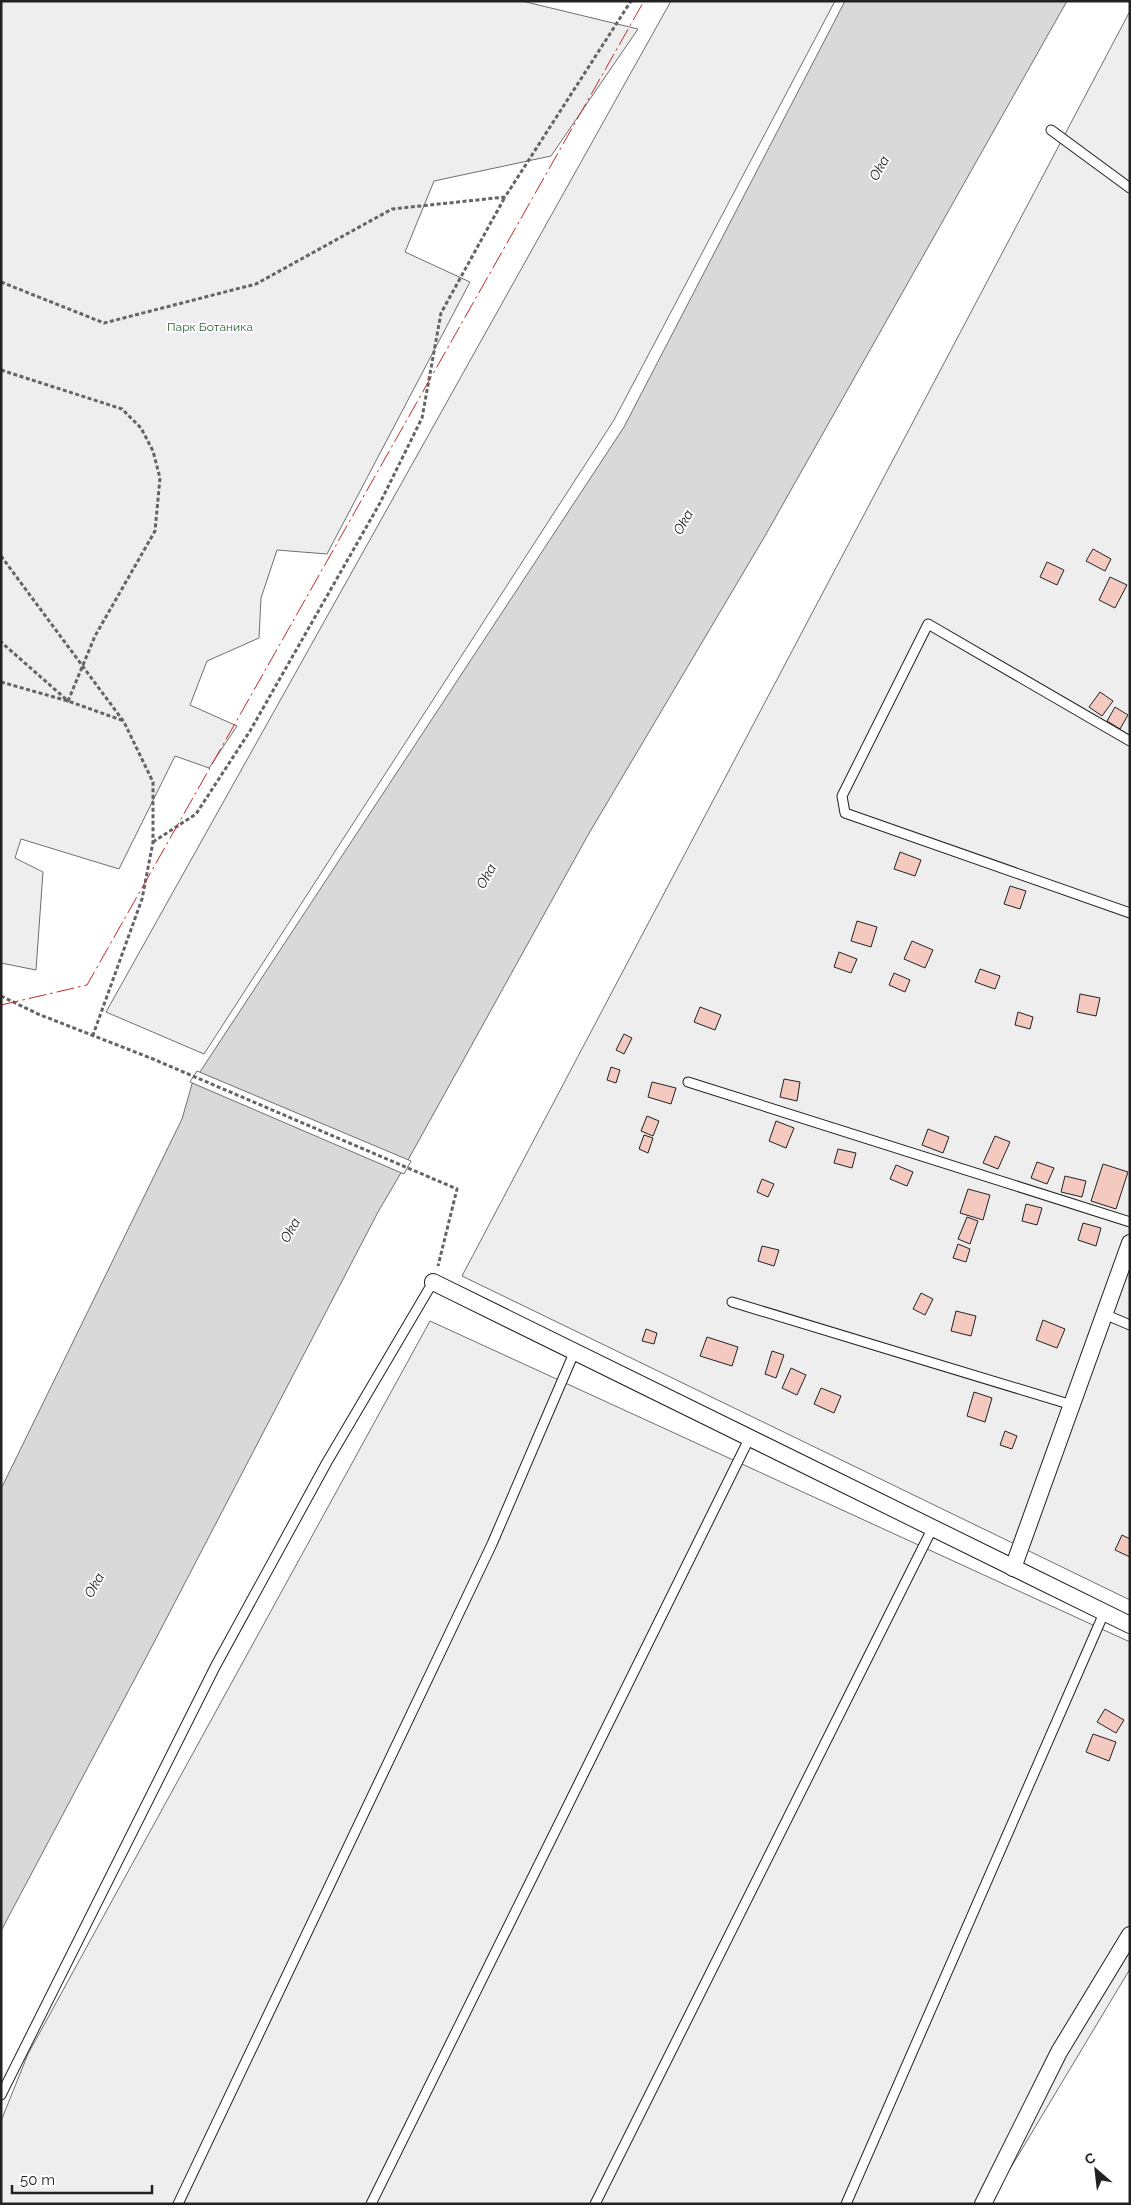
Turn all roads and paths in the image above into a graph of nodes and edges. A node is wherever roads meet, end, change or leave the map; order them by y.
1 (631, 1) edge
2 (1051, 130) dead end
3 (1130, 188) edge
4 (506, 197) junction
5 (1, 282) edge
6 (1, 370) edge
7 (1, 556) edge
8 (1, 642) edge
9 (83, 666) junction
10 (1, 682) edge
11 (68, 701) junction
12 (124, 722) junction
13 (1130, 741) edge
14 (153, 842) junction
15 (1130, 913) edge
16 (1, 996) edge
17 (93, 1035) junction
18 (688, 1082) dead end
19 (1130, 1222) edge
20 (1130, 1243) edge
21 (433, 1282) junction
22 (732, 1302) dead end
23 (1104, 1314) junction
24 (1130, 1325) edge
25 (574, 1353) junction
26 (1072, 1405) junction
27 (749, 1439) junction
28 (932, 1529) junction
29 (1013, 1568) junction
30 (1104, 1613) junction
31 (1130, 1625) edge
32 (1130, 1935) edge
33 (1, 2095) edge
34 (178, 2204) edge
35 (371, 2204) edge
36 (595, 2204) edge
37 (846, 2204) edge
38 (983, 2204) edge

1 - 4 path
2 - 3 lane
4 - 5 path
4 - 14 path
6 - 9 path
7 - 9 path
8 - 11 path
9 - 11 path
9 - 12 path
10 - 11 path
11 - 12 path
12 - 14 path
13 - 15 lane
14 - 17 path
16 - 17 path
17 - 21 path
18 - 19 lane
20 - 23 street
21 - 25 street
21 - 33 lane
22 - 26 lane
23 - 24 lane
23 - 26 street
25 - 27 street
25 - 34 lane
26 - 29 street
27 - 28 street
27 - 35 lane
28 - 29 street
28 - 36 lane
29 - 30 street
30 - 31 street
30 - 37 lane
32 - 38 street

